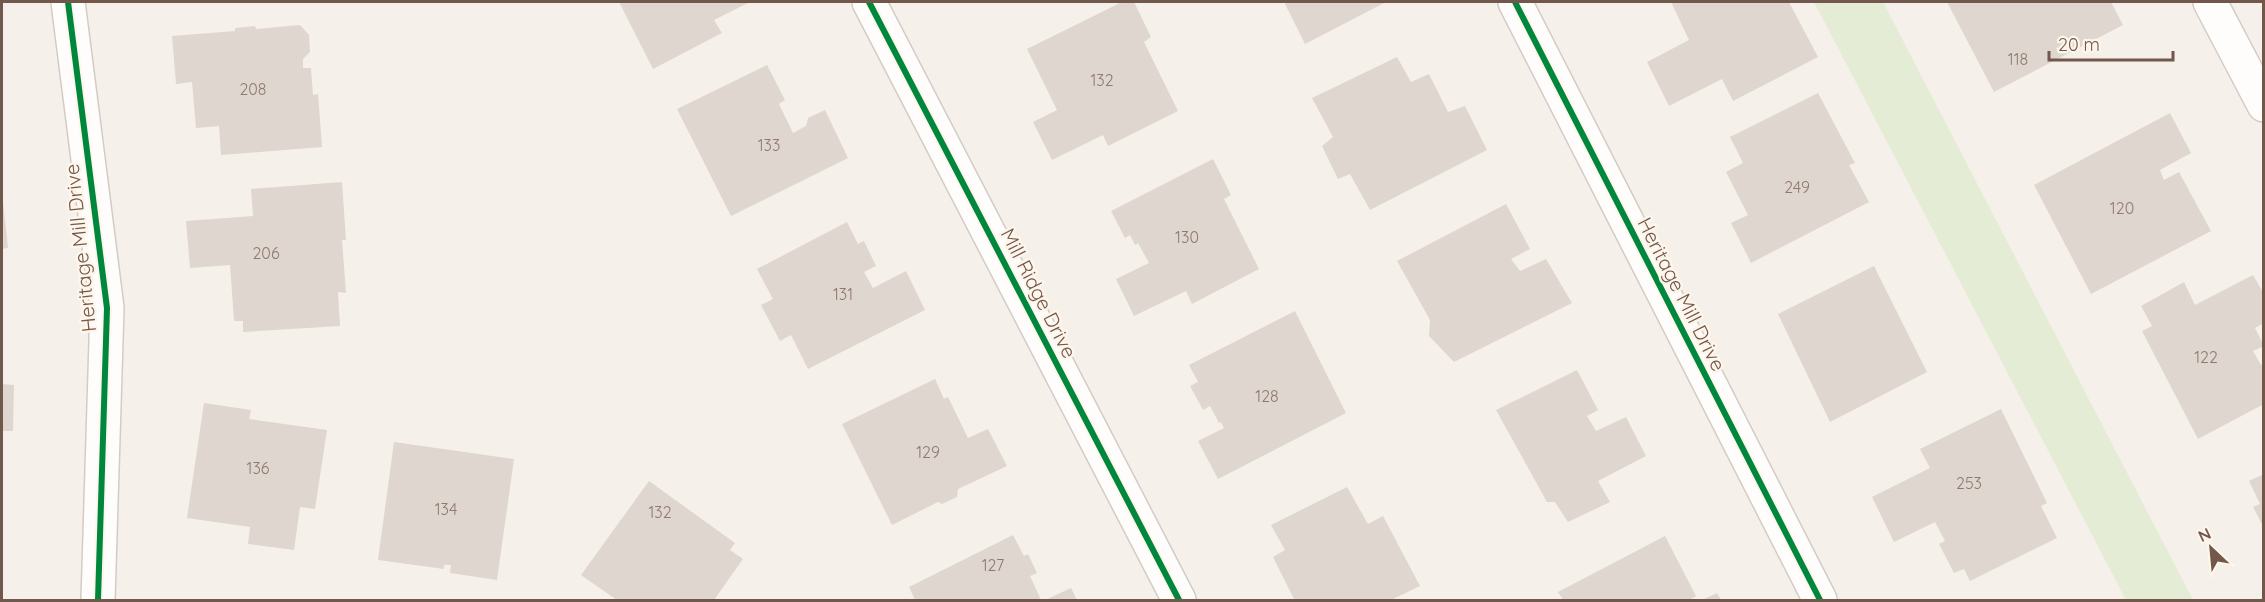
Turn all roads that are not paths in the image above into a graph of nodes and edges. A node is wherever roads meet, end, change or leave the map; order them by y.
1 (68, 2) edge
2 (869, 2) edge
3 (1515, 2) edge
4 (2210, 2) edge
5 (2264, 105) edge
6 (98, 600) edge
7 (1179, 600) edge
8 (1820, 600) edge

1 - 6 street, Heritage Mill Drive
2 - 7 street, Mill Ridge Drive
3 - 8 street, Heritage Mill Drive
4 - 5 street

